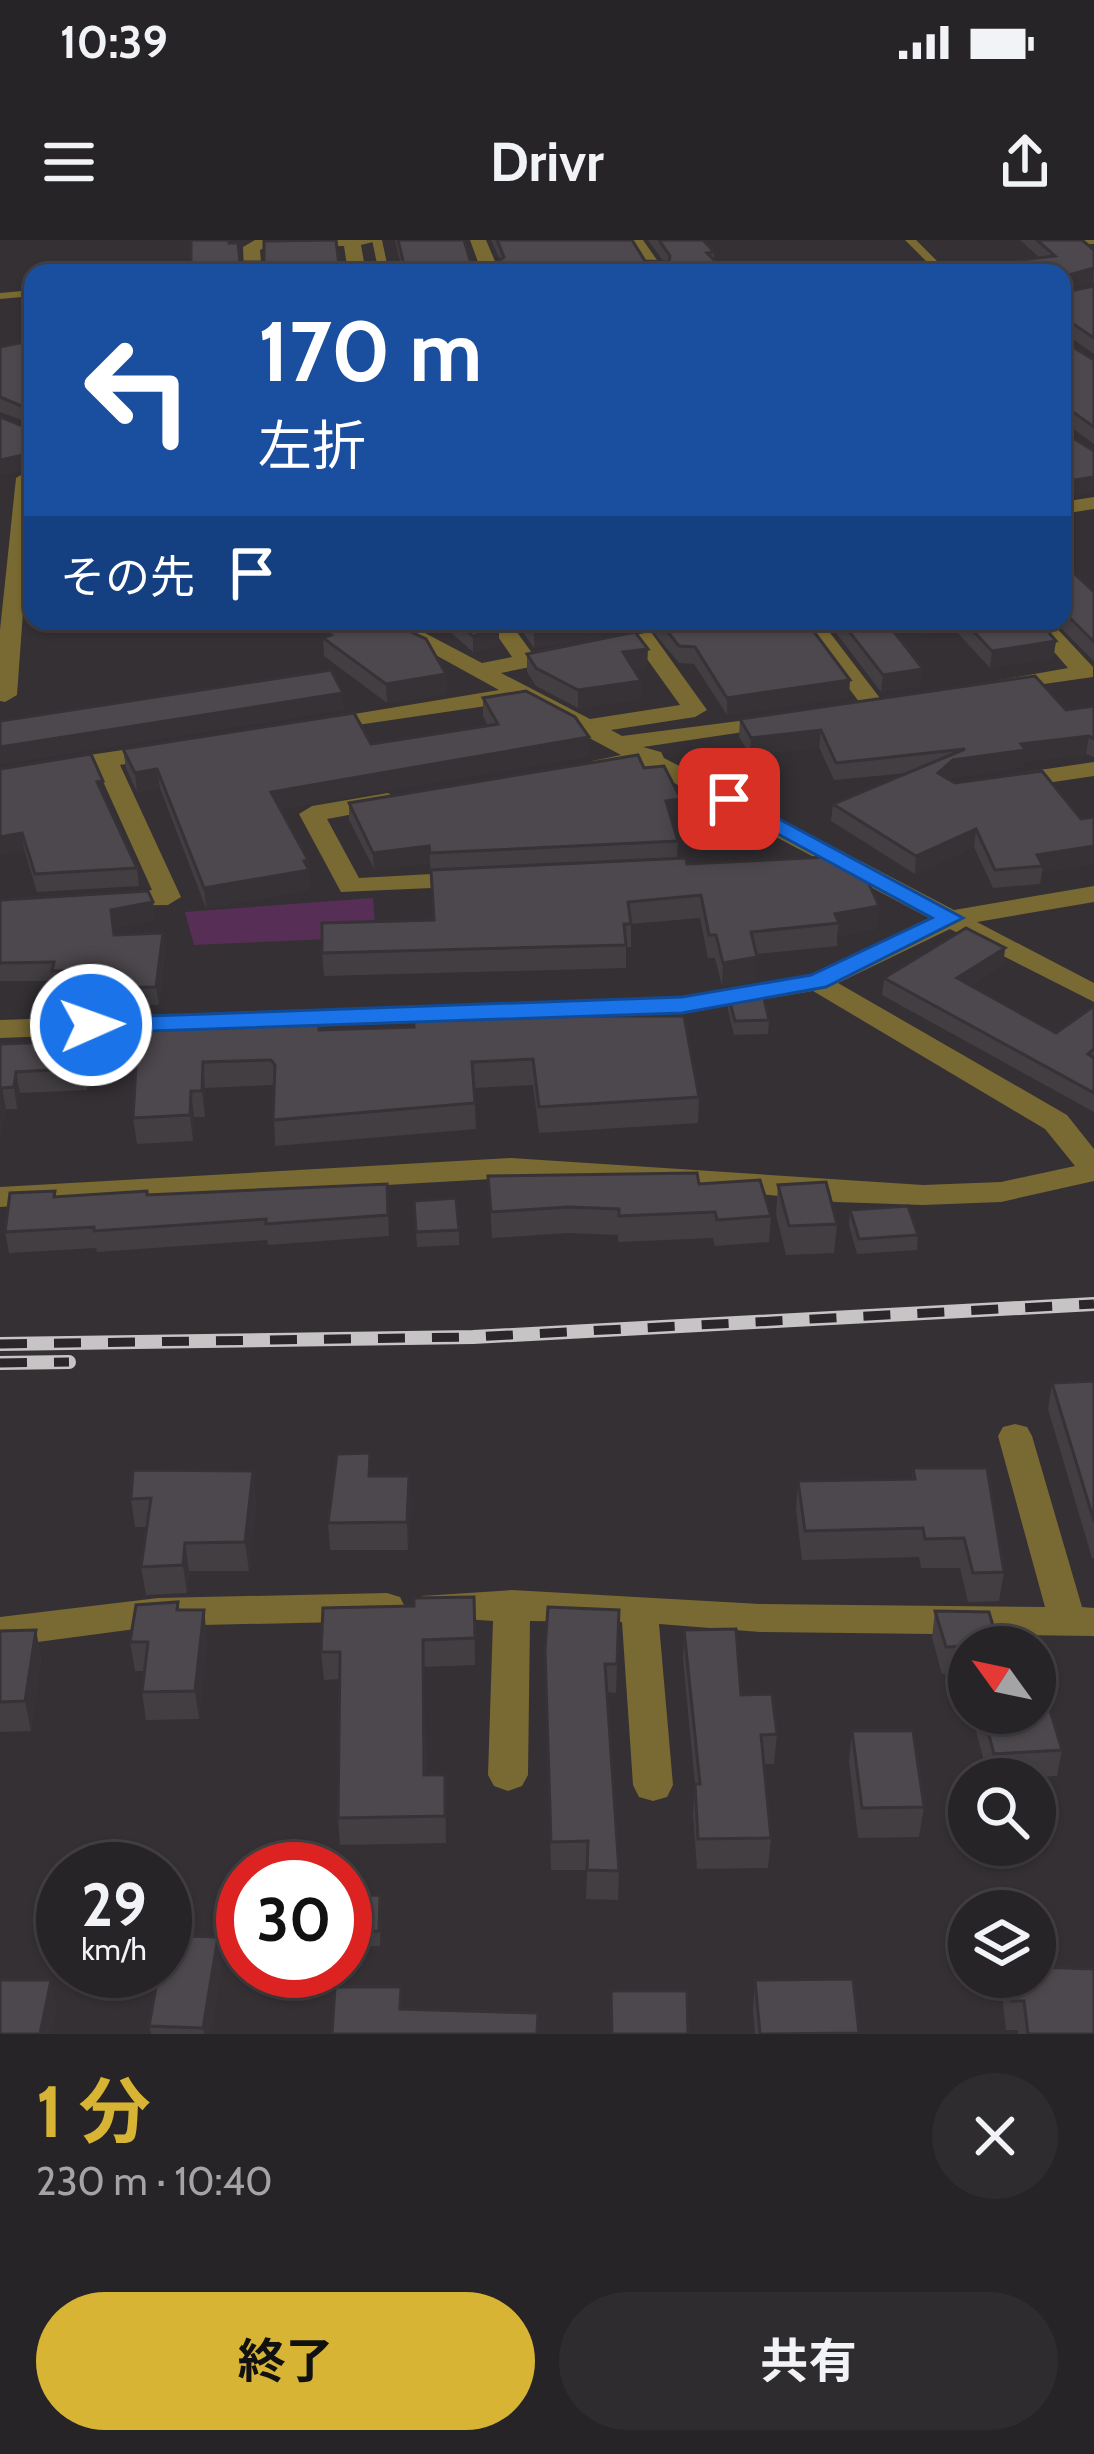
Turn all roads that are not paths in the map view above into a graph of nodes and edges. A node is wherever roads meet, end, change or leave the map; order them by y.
1 (375, 240) edge
2 (910, 240) edge
3 (352, 241) edge
4 (1083, 241) edge
5 (271, 242) edge
6 (1094, 256) edge
7 (252, 264) edge
8 (935, 264) edge
9 (24, 529) edge
10 (402, 630) edge
11 (504, 630) edge
12 (816, 630) edge
13 (1046, 630) edge
14 (524, 658) junction
15 (480, 670) junction
16 (968, 691) edge
17 (5, 694) dead end
18 (520, 694) junction
19 (874, 706) edge
20 (806, 716) edge
21 (588, 727) junction
22 (289, 732) edge
23 (623, 743) junction
24 (197, 746) edge
25 (652, 758) junction
26 (105, 759) junction
27 (584, 769) edge
28 (0, 775) edge
29 (1091, 775) edge
30 (974, 786) edge
31 (425, 795) edge
32 (846, 861) junction
33 (798, 863) edge
34 (491, 879) edge
35 (1094, 895) edge
36 (73, 902) edge
37 (951, 918) junction
38 (817, 982) junction
39 (1094, 994) edge
40 (0, 1029) edge
41 (1094, 1170) edge
42 (0, 1197) edge
43 (1015, 1436) dead end
44 (512, 1604) junction
45 (639, 1608) junction
46 (1081, 1622) edge
47 (0, 1632) edge
48 (508, 1774) dead end
49 (653, 1785) dead end

1 - 3 street
2 - 8 lane
3 - 5 street
4 - 6 street
5 - 7 street
9 - 17 street
10 - 15 street
11 - 14 street
12 - 19 street
13 - 16 street
14 - 15 street
14 - 21 street
15 - 18 street
18 - 21 street
18 - 22 street
20 - 23 street
21 - 23 street
23 - 25 street
24 - 26 street
25 - 27 street
25 - 32 street
26 - 28 street
26 - 36 street
29 - 30 street
31 - 34 street
32 - 33 street
32 - 37 street
35 - 37 street
37 - 38 street
37 - 39 street
38 - 40 street
38 - 41 street
41 - 42 street
43 - 46 street
44 - 45 street
44 - 47 street
44 - 48 street
45 - 46 street
45 - 49 street

